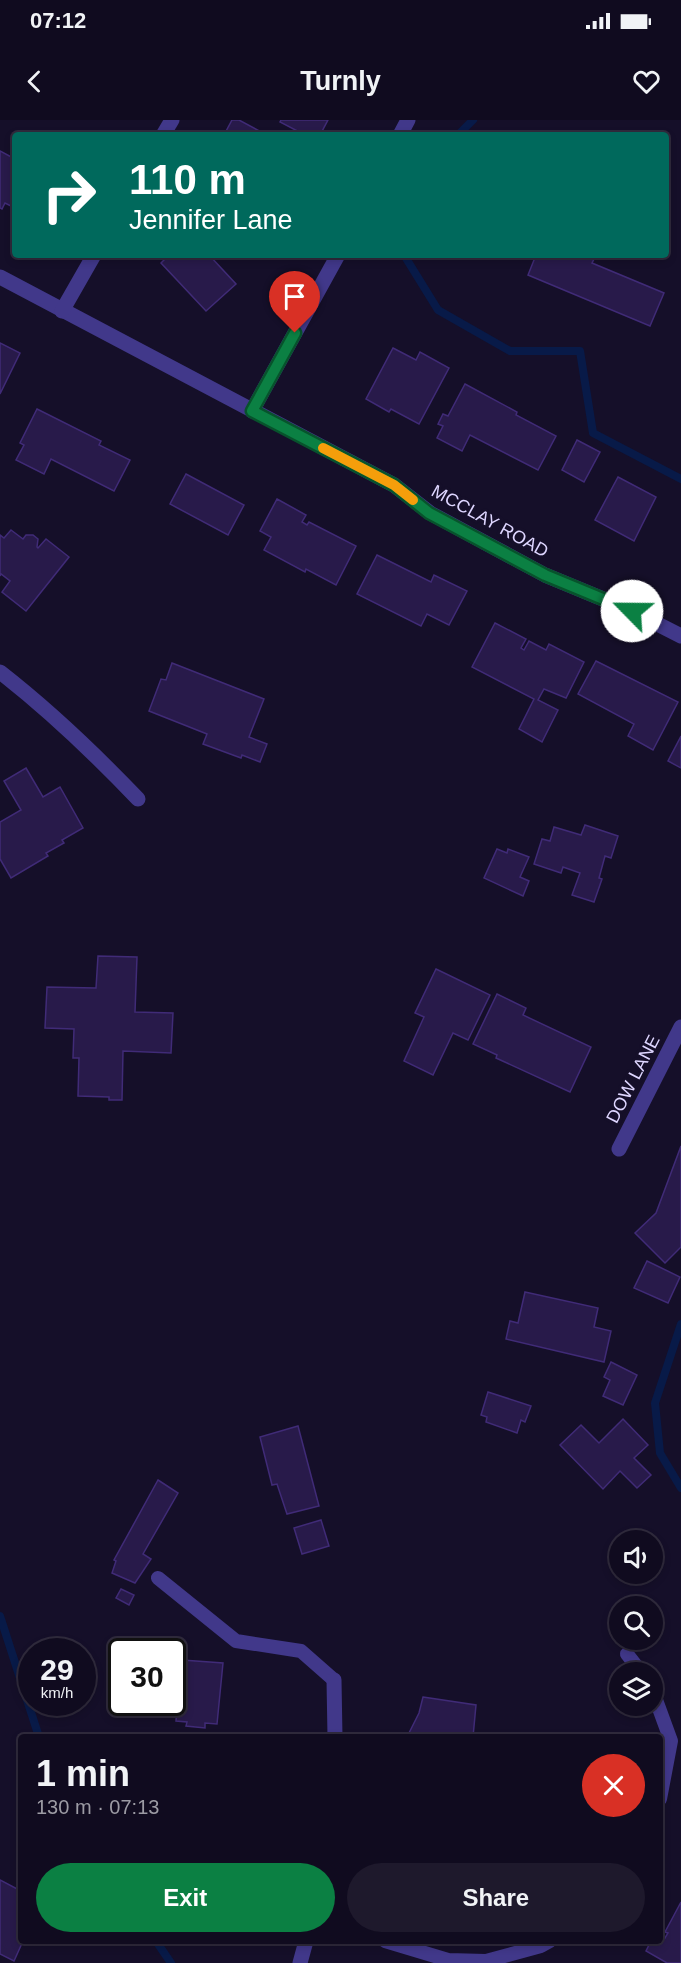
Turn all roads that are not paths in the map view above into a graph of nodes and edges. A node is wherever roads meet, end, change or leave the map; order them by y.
1 (92, 258) edge
2 (336, 258) edge
3 (0, 277) edge
4 (62, 311) junction
5 (252, 411) junction
6 (681, 636) edge
7 (0, 672) edge
8 (138, 799) dead end
9 (681, 1027) edge
10 (619, 1149) dead end
11 (158, 1578) dead end
12 (627, 1654) dead end
13 (633, 1662) edge
14 (334, 1680) joint
15 (662, 1716) edge
16 (335, 1734) edge
17 (663, 1783) edge
18 (305, 1944) edge
19 (396, 1944) edge
20 (545, 1944) edge
21 (300, 1963) edge

1 - 4 street
2 - 5 street
3 - 4 street, MCCLAY ROAD
4 - 5 street, MCCLAY ROAD
5 - 6 street, MCCLAY ROAD
7 - 8 street
9 - 10 street, DOW LANE
11 - 14 lane
12 - 13 lane
14 - 16 street
15 - 17 lane
18 - 21 street
19 - 20 lane

